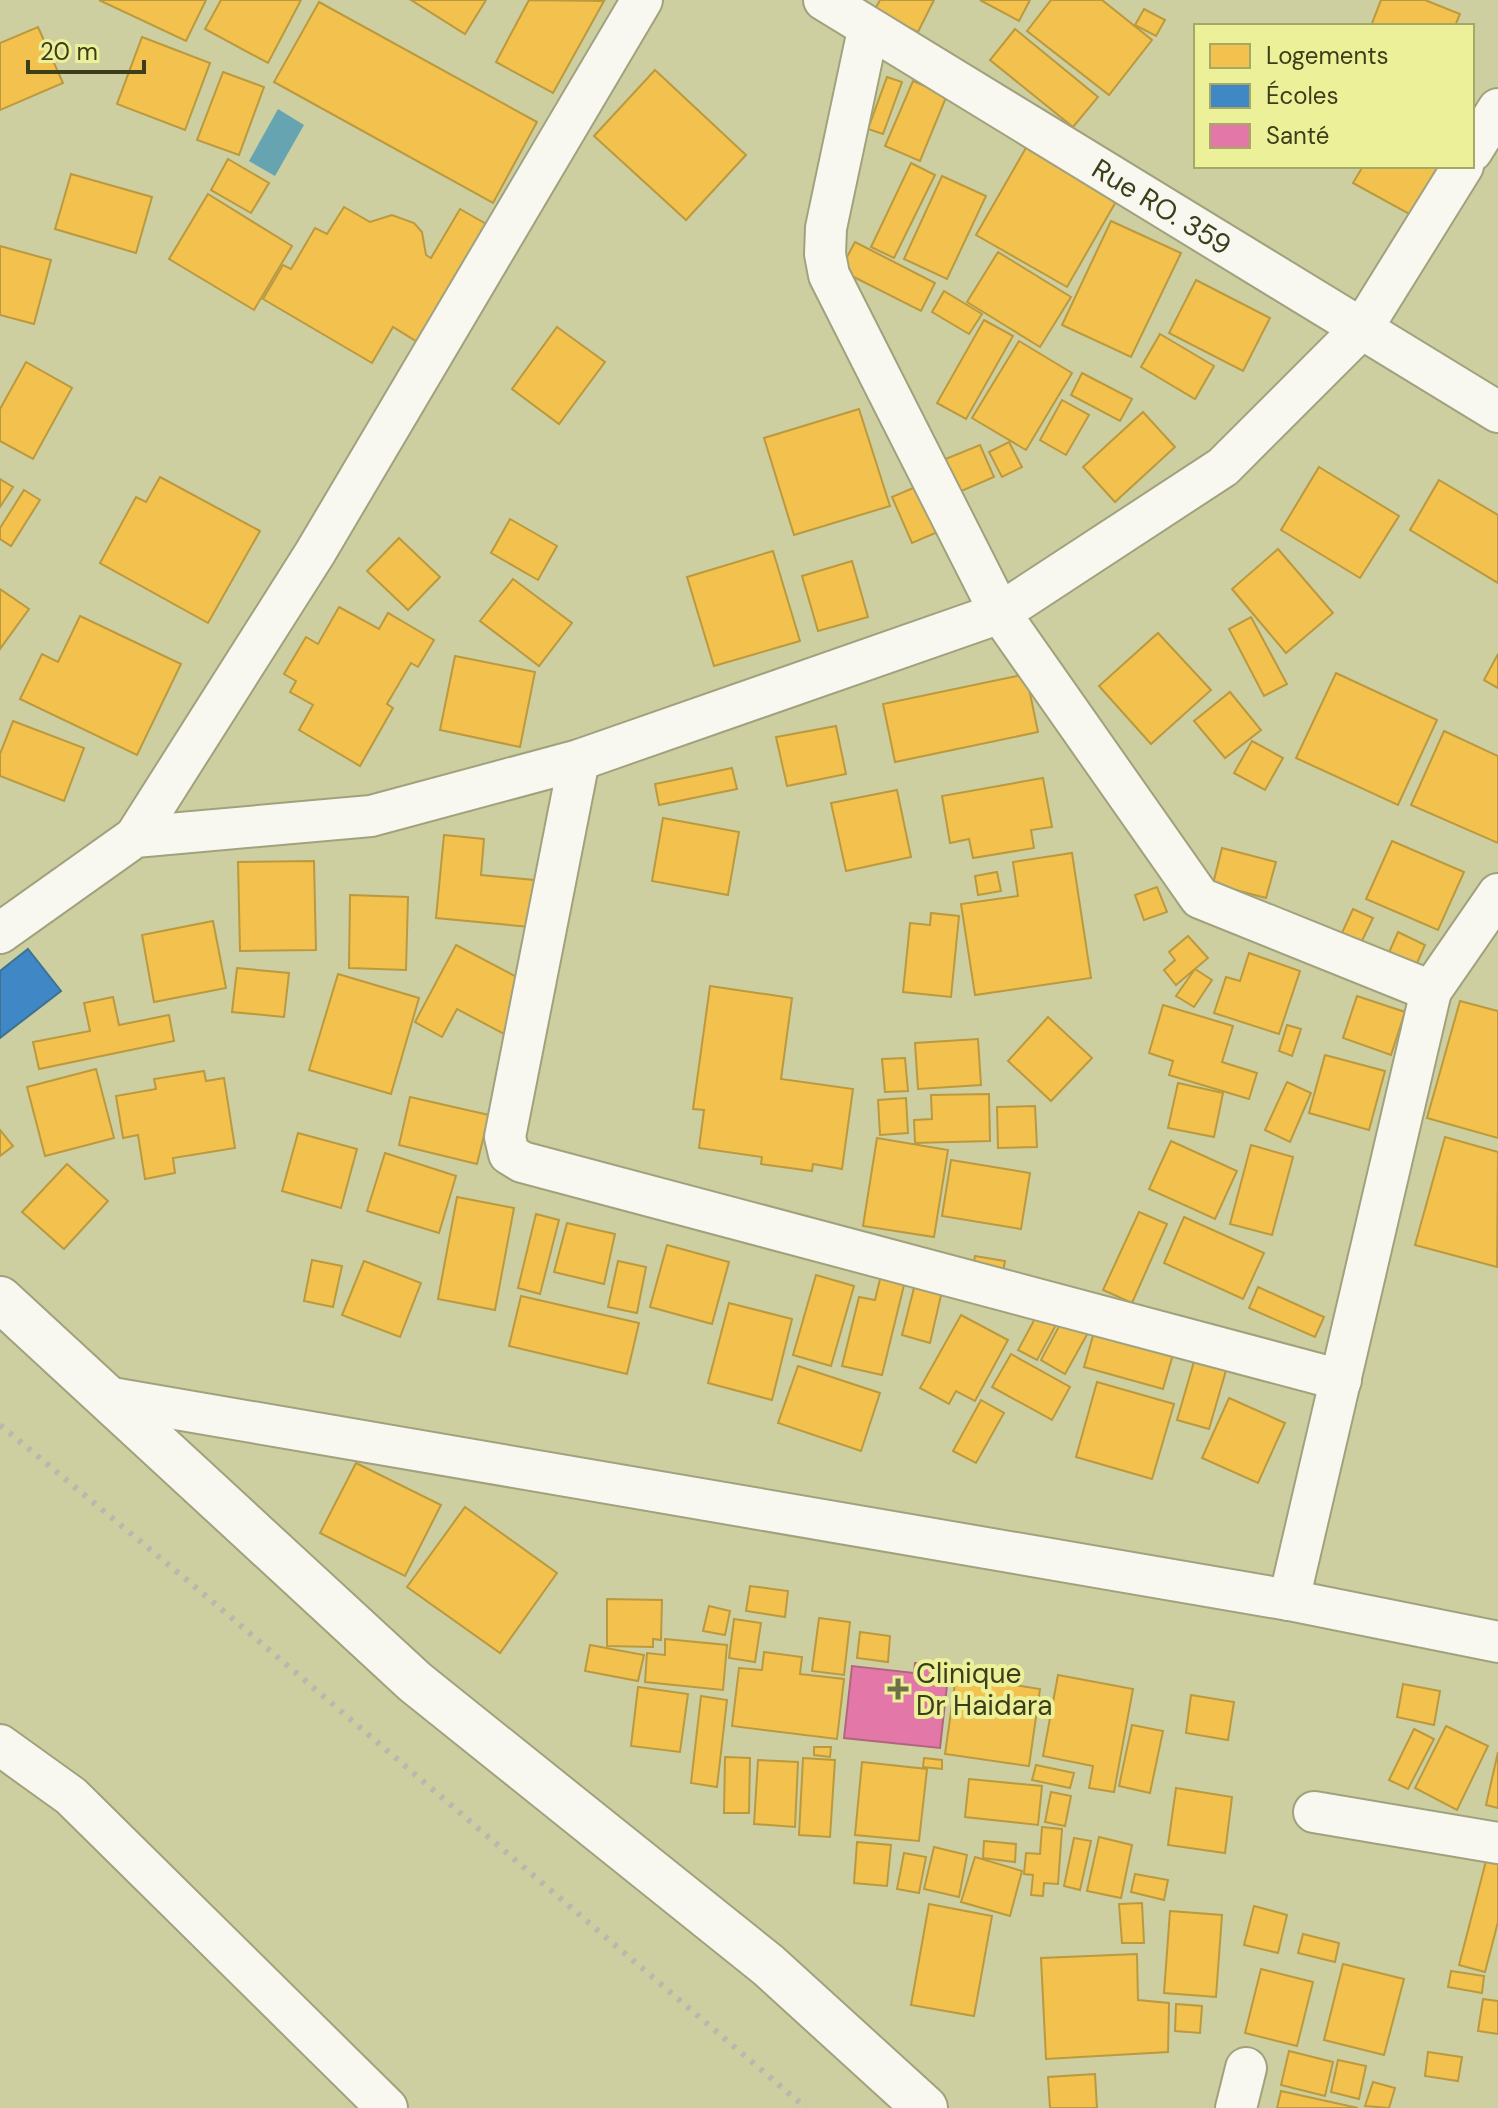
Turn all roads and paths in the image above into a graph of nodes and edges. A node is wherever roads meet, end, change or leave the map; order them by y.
1 (642, 0) edge
2 (845, 10) edge
3 (1498, 109) edge
4 (1474, 148) edge
5 (1462, 168) edge
6 (1363, 327) junction
7 (1498, 412) edge
8 (1000, 613) junction
9 (579, 760) junction
10 (135, 837) junction
11 (1498, 894) edge
12 (0, 933) edge
13 (1483, 944) edge
14 (1431, 991) junction
15 (0, 1299) edge
16 (1341, 1380) junction
17 (106, 1397) junction
18 (1289, 1600) junction
19 (1498, 1642) edge
20 (0, 1745) edge
21 (1314, 1812) dead end
22 (1498, 1843) edge
23 (1246, 2068) dead end
24 (387, 2108) edge
25 (925, 2108) edge
26 (1236, 2108) edge

1 - 10 street
2 - 6 street, Rue RO. 359
2 - 8 street
3 - 4 street
5 - 6 street
6 - 7 street, Rue RO. 359
6 - 8 street
8 - 9 street
8 - 14 street
9 - 10 street
9 - 16 street
10 - 12 street
11 - 13 street
13 - 14 street
14 - 16 street
15 - 17 street
16 - 18 street
17 - 18 street
17 - 25 street
18 - 19 street
20 - 24 street
21 - 22 street
23 - 26 street

